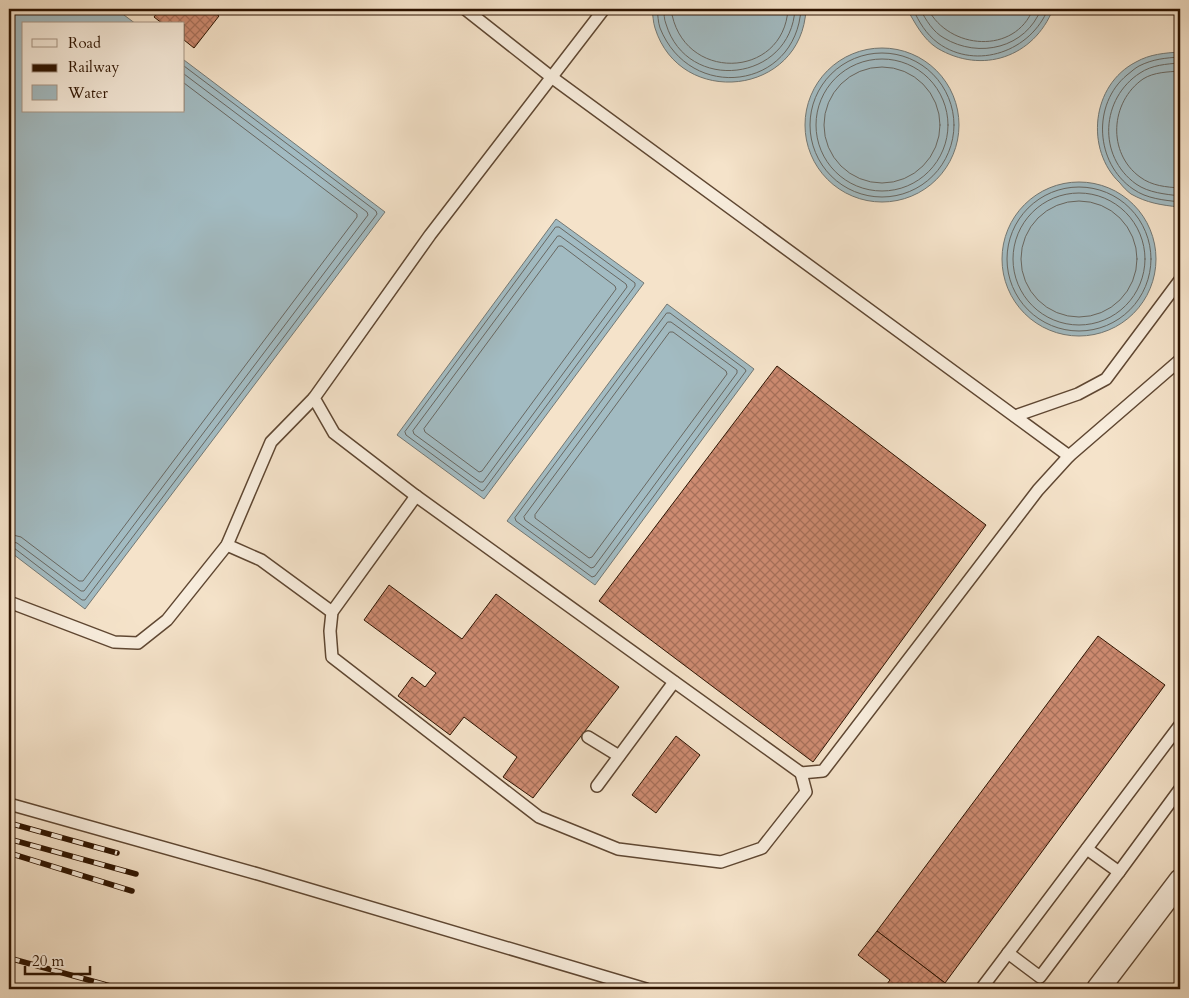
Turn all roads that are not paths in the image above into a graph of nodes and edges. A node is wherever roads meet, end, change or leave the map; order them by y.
1 (465, 9) edge
2 (604, 9) edge
3 (550, 76) junction
4 (1180, 280) edge
5 (1180, 360) edge
6 (314, 398) junction
7 (1015, 416) junction
8 (1069, 456) junction
9 (416, 496) junction
10 (227, 545) junction
11 (9, 602) edge
12 (332, 612) junction
13 (674, 682) junction
14 (1180, 725) edge
15 (588, 737) dead end
16 (619, 756) junction
17 (823, 771) junction
18 (801, 774) junction
19 (597, 786) dead end
20 (1180, 789) edge
21 (806, 792) junction
22 (9, 804) edge
23 (1087, 849) junction
24 (1119, 872) junction
25 (1180, 881) edge
26 (1008, 953) junction
27 (646, 989) edge
28 (981, 989) edge
29 (1098, 989) edge

1 - 3 lane
2 - 3 lane
3 - 6 lane
3 - 7 lane
4 - 7 lane
5 - 8 lane
6 - 9 lane
6 - 10 lane
7 - 8 lane
8 - 17 lane
9 - 12 lane
9 - 13 lane
10 - 11 lane
10 - 12 lane
12 - 21 lane
13 - 16 lane
13 - 18 lane
14 - 23 lane
15 - 16 lane
16 - 19 lane
17 - 18 lane
17 - 21 lane
18 - 21 lane
20 - 24 lane
22 - 27 lane
23 - 24 lane
23 - 26 lane
24 - 26 lane
25 - 29 street
26 - 28 lane

